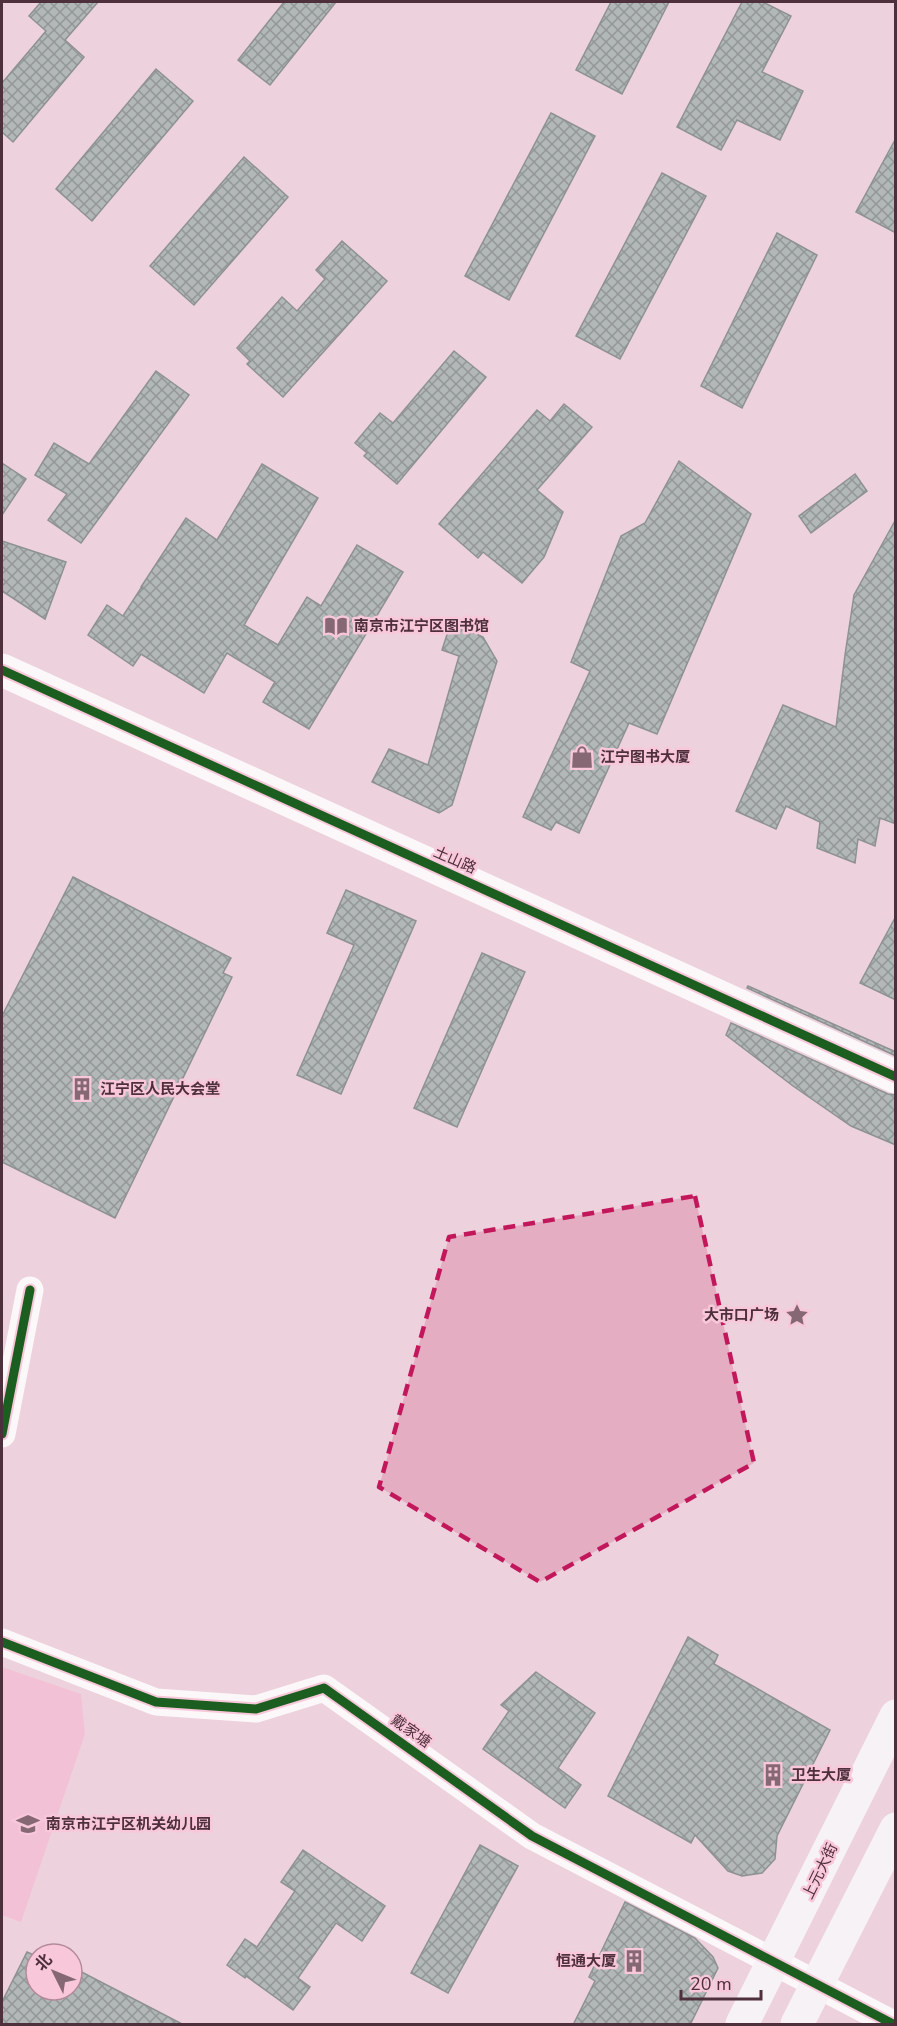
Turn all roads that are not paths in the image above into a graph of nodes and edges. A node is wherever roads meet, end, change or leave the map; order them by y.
1 (2, 670) edge
2 (896, 1077) edge
3 (30, 1290) dead end
4 (2, 1434) edge
5 (2, 1642) edge
6 (896, 1716) edge
7 (896, 1829) edge
8 (775, 1962) junction
9 (818, 1985) junction
10 (742, 2025) edge
11 (797, 2025) edge
12 (893, 2025) edge

1 - 2 street, 土山路
3 - 4 street
5 - 8 street, 戴家塘
6 - 8 main road, 上元大街
7 - 9 main road
8 - 9 street
8 - 10 main road, 上元大街
9 - 11 main road
9 - 12 street

